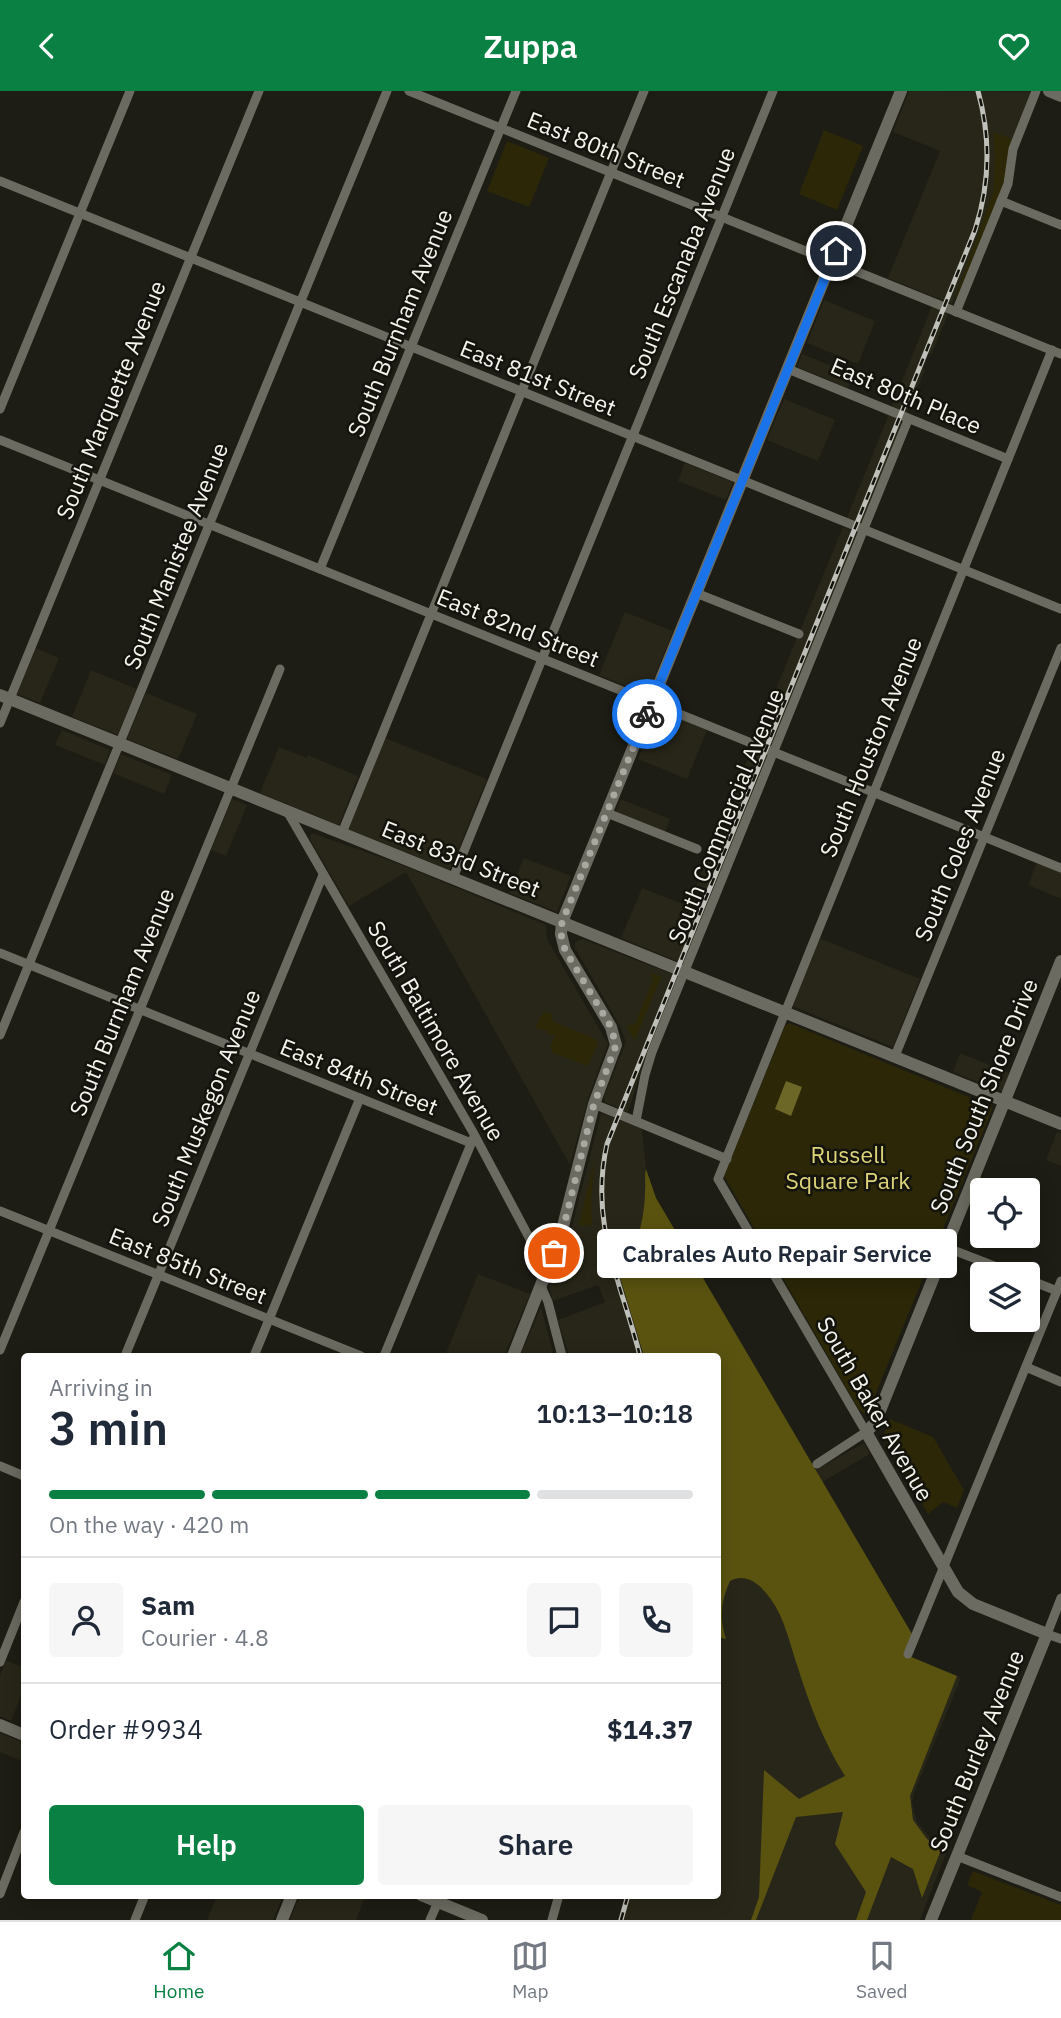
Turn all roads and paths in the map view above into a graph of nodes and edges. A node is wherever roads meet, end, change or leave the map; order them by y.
1 (130, 91) edge
2 (259, 91) edge
3 (387, 91) edge
4 (409, 91) edge
5 (516, 91) edge
6 (644, 91) edge
7 (773, 91) edge
8 (901, 91) edge
9 (1036, 91) edge
10 (1049, 91) edge
11 (1061, 96) edge
12 (500, 128) junction
13 (611, 173) junction
14 (0, 181) edge
15 (1001, 201) junction
16 (80, 213) junction
17 (722, 217) junction
18 (1061, 225) edge
19 (190, 258) junction
20 (832, 262) junction
21 (300, 302) junction
22 (956, 312) junction
23 (411, 347) junction
24 (1057, 352) edge
25 (788, 369) junction
26 (522, 392) junction
27 (0, 409) edge
28 (908, 420) junction
29 (631, 436) junction
30 (0, 440) edge
31 (1008, 459) junction
32 (100, 480) junction
33 (742, 481) junction
34 (210, 524) junction
35 (864, 530) junction
36 (320, 569) junction
37 (964, 570) junction
38 (696, 593) junction
39 (1061, 609) edge
40 (432, 614) junction
41 (799, 634) dead end
42 (1061, 647) edge
43 (542, 659) junction
44 (280, 669) dead end
45 (5, 697) edge
46 (652, 703) junction
47 (0, 723) edge
48 (120, 744) junction
49 (774, 753) junction
50 (230, 788) junction
51 (874, 793) junction
52 (287, 811) junction
53 (607, 813) junction
54 (342, 833) junction
55 (984, 837) junction
56 (697, 849) dead end
57 (1061, 868) edge
58 (323, 875) junction
59 (453, 878) junction
60 (562, 922) junction
61 (0, 953) edge
62 (1061, 961) edge
63 (29, 965) junction
64 (685, 972) junction
65 (140, 1009) junction
66 (786, 1012) junction
67 (0, 1035) edge
68 (250, 1053) junction
69 (894, 1056) junction
70 (360, 1098) junction
71 (1004, 1101) junction
72 (594, 1104) junction
73 (636, 1121) junction
74 (1061, 1124) edge
75 (473, 1138) junction
76 (727, 1159) junction
77 (0, 1211) edge
78 (48, 1230) junction
79 (945, 1247) junction
80 (984, 1262) edge
81 (548, 1271) junction
82 (159, 1275) junction
83 (1040, 1282) edge
84 (541, 1286) junction
85 (1059, 1286) edge
86 (269, 1319) junction
87 (0, 1350) edge
88 (126, 1353) edge
89 (255, 1353) edge
90 (353, 1353) edge
91 (385, 1353) edge
92 (514, 1353) edge
93 (561, 1353) edge
94 (1026, 1367) junction
95 (1061, 1382) edge
96 (866, 1432) junction
97 (817, 1464) dead end
98 (0, 1467) edge
99 (21, 1475) edge
100 (943, 1569) junction
101 (1061, 1598) edge
102 (21, 1610) edge
103 (1047, 1634) junction
104 (1061, 1639) edge
105 (908, 1654) dead end
106 (0, 1662) edge
107 (0, 1725) edge
108 (21, 1734) edge
109 (21, 1840) edge
110 (957, 1856) junction
111 (0, 1894) edge
112 (1061, 1897) edge
113 (143, 1899) edge
114 (290, 1899) edge
115 (431, 1899) edge
116 (558, 1899) edge
117 (438, 1902) junction
118 (135, 1920) edge
119 (282, 1920) edge
120 (430, 1920) edge
121 (482, 1920) edge
122 (552, 1920) edge
123 (931, 1920) edge

1 - 16 street
2 - 19 street, South Marquette Avenue
3 - 21 street, South Manistee Avenue
4 - 12 street, East 80th Street
5 - 12 street, South Burnham Avenue
6 - 13 street
7 - 17 street, South Escanaba Avenue
8 - 20 street
9 - 15 street
10 - 11 street
12 - 13 street, East 80th Street
12 - 23 street, South Burnham Avenue
13 - 17 street, East 80th Street
13 - 26 street
14 - 16 street, East 81st Street
15 - 18 street
15 - 22 street
16 - 19 street, East 81st Street
16 - 27 street
17 - 20 street, East 80th Street
17 - 29 street, South Escanaba Avenue
19 - 21 street, East 81st Street
19 - 32 street, South Marquette Avenue
20 - 22 street, East 80th Street
20 - 25 street
21 - 23 street, East 81st Street
21 - 34 street, South Manistee Avenue
22 - 24 street, East 80th Street
23 - 26 street, East 81st Street
23 - 36 street, South Burnham Avenue
24 - 31 street, South Houston Avenue
25 - 28 street, East 80th Place
25 - 33 street
26 - 29 street, East 81st Street
26 - 40 street
28 - 31 street, East 80th Place
28 - 35 street, South Commercial Avenue
29 - 33 street, East 81st Street
29 - 43 street, South Escanaba Avenue
30 - 32 street, East 82nd Street
31 - 37 street, South Houston Avenue
32 - 34 street, East 82nd Street
32 - 45 street, South Marquette Avenue
33 - 35 street, East 81st Street
33 - 38 street
34 - 36 street, East 82nd Street
34 - 48 street, South Manistee Avenue
35 - 37 street, East 81st Street
35 - 49 street, South Commercial Avenue
36 - 40 street, East 82nd Street
37 - 39 street, East 81st Street
37 - 51 street, South Houston Avenue
38 - 41 street
38 - 46 street
40 - 43 street, East 82nd Street
40 - 54 street
42 - 55 street, South Coles Avenue
43 - 46 street, East 82nd Street
43 - 59 street, South Escanaba Avenue
44 - 50 street, South Burnham Avenue
45 - 47 street, South Marquette Avenue
45 - 48 street, East 83rd Street
46 - 49 street, East 82nd Street
46 - 53 street
48 - 50 street, East 83rd Street
48 - 63 street, South Manistee Avenue
49 - 51 street, East 82nd Street
49 - 64 street, South Commercial Avenue
50 - 52 street, East 83rd Street
50 - 65 street, South Burnham Avenue
51 - 55 street, East 82nd Street
51 - 66 street, South Houston Avenue
52 - 54 street, East 83rd Street
52 - 58 street, South Baltimore Avenue
53 - 56 street
53 - 60 street
54 - 59 street, East 83rd Street
55 - 57 street, East 82nd Street
55 - 69 street, South Coles Avenue
58 - 68 street, South Muskegon Avenue
58 - 75 street, South Baltimore Avenue
59 - 60 street, East 83rd Street
60 - 64 street, East 83rd Street
60 - 72 street
61 - 63 street, East 84th Street
62 - 71 street, South South Shore Drive
63 - 65 street, East 84th Street
63 - 67 street, South Manistee Avenue
64 - 66 street, East 83rd Street
64 - 73 street, South Commercial Avenue
65 - 68 street, East 84th Street
65 - 78 street, South Burnham Avenue
66 - 69 street, East 83rd Street
66 - 76 street, South Houston Avenue
68 - 70 street, East 84th Street
68 - 82 street, South Muskegon Avenue
69 - 71 street, East 83rd Street
70 - 75 street, East 84th Street
70 - 86 street
71 - 74 street, East 83rd Street
71 - 79 street, South South Shore Drive
72 - 73 street
72 - 81 street
73 - 76 street
75 - 81 street, South Baltimore Avenue
75 - 91 street
76 - 96 street, South Baker Avenue
77 - 78 street, East 85th Street
78 - 82 street, East 85th Street
78 - 87 street, South Burnham Avenue
79 - 80 street
79 - 96 street, South South Shore Drive
81 - 84 street
82 - 86 street, East 85th Street
82 - 88 street, South Muskegon Avenue
83 - 85 street
84 - 92 street
84 - 93 street
85 - 94 street
86 - 89 street
86 - 90 street, East 85th Street
94 - 95 street
94 - 100 street
96 - 97 street
96 - 100 street, South Baker Avenue
98 - 99 street
100 - 103 street, South Baker Avenue
100 - 105 street
101 - 103 street, South Burley Avenue
102 - 106 street
103 - 104 street
103 - 110 street, South Burley Avenue
107 - 108 street
109 - 111 street
110 - 112 street
110 - 123 street, South Burley Avenue
113 - 118 street
114 - 119 street
115 - 117 street
116 - 122 street
117 - 120 street
117 - 121 street

